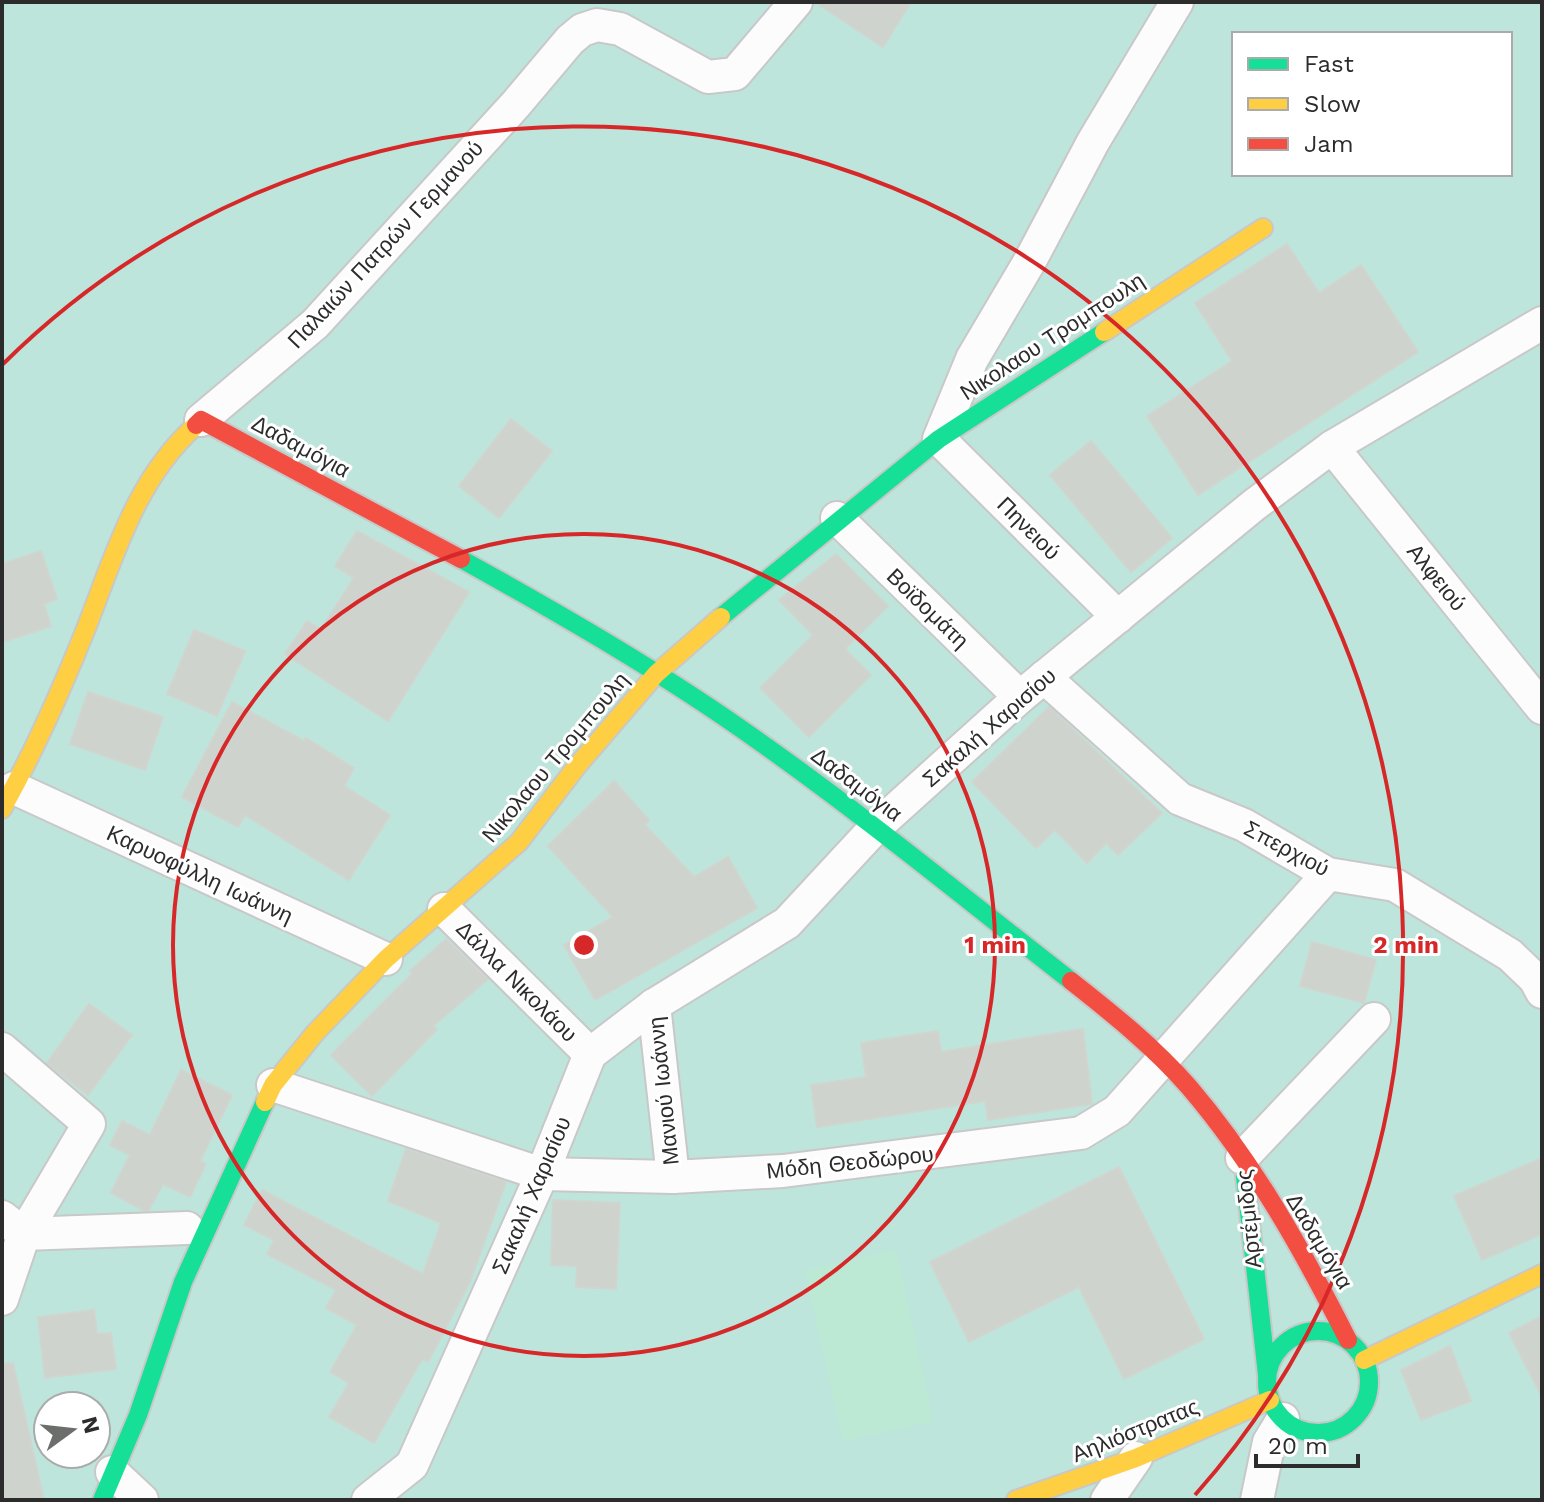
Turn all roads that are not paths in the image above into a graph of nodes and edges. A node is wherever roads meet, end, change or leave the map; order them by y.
1 (796, 2) edge
2 (1177, 2) edge
3 (1263, 228) dead end
4 (1542, 323) edge
5 (201, 420) junction
6 (939, 439) junction
7 (1332, 447) junction
8 (837, 518) junction
9 (1118, 617) junction
10 (656, 674) junction
11 (1032, 687) junction
12 (1542, 708) edge
13 (8, 799) edge
14 (875, 828) junction
15 (1328, 874) junction
16 (444, 909) junction
17 (386, 959) junction
18 (1540, 982) edge
19 (654, 1005) junction
20 (1374, 1019) dead end
21 (2, 1049) edge
22 (590, 1054) junction
23 (1162, 1059) junction
24 (273, 1085) junction
25 (1242, 1158) junction
26 (542, 1174) junction
27 (673, 1177) junction
28 (13, 1225) edge
29 (187, 1228) dead end
30 (1542, 1274) edge
31 (2, 1299) edge
32 (1348, 1340) junction
33 (1364, 1360) junction
34 (1267, 1375) junction
35 (1276, 1410) junction
36 (1136, 1458) junction
37 (107, 1486) edge
38 (142, 1500) edge
39 (368, 1500) edge
40 (1016, 1500) edge
41 (1107, 1500) edge
42 (1257, 1500) edge

1 - 5 street, Παλαιών Πατρών Γερμανού
2 - 6 street
3 - 6 street, Νικολαου Τρομπουλη
4 - 7 street, Σακαλή Χαρισίου
5 - 10 street, Δαδαμόγια
5 - 13 street, Παλαιών Πατρών Γερμανού
6 - 8 street, Νικολαου Τρομπουλη
6 - 9 street, Πηνειού
7 - 9 street, Σακαλή Χαρισίου
7 - 12 street, Αλφειού
8 - 10 street, Νικολαου Τρομπουλη
8 - 11 street, Βοϊδομάτη
9 - 11 street, Σακαλή Χαρισίου
10 - 14 street, Δαδαμόγια
10 - 16 street, Νικολαου Τρομπουλη
11 - 14 street, Σακαλή Χαρισίου
11 - 15 street, Σπερχιού
13 - 17 street, Καρυοφύλλη Ιωάννη
14 - 19 street, Σακαλή Χαρισίου
14 - 23 street, Δαδαμόγια
15 - 18 street, Σπερχιού
15 - 23 street, Μόδη Θεοδώρου
16 - 17 street, Νικολαου Τρομπουλη
16 - 22 street, Δάλλα Νικολάου
17 - 24 street, Νικολαου Τρομπουλη
19 - 22 street, Σακαλή Χαρισίου
19 - 27 street, Μανιού Ιωάννη
20 - 25 street, Αρτέμιδος
21 - 28 street
22 - 26 street, Σακαλή Χαρισίου
23 - 25 street, Δαδαμόγια
23 - 27 street, Μόδη Θεοδώρου
24 - 26 street, Μόδη Θεοδώρου
24 - 37 street, Νικολαου Τρομπουλη
25 - 32 street, Δαδαμόγια
25 - 34 street, Αρτέμιδος
26 - 27 street, Μόδη Θεοδώρου
26 - 39 street, Σακαλή Χαρισίου
28 - 29 street
28 - 31 street
30 - 33 street
32 - 33 street
32 - 34 street
33 - 35 street
34 - 35 street
35 - 36 street, Αηλιόστρατας
35 - 42 street
36 - 40 street, Αηλιόστρατας
36 - 41 street
37 - 38 street

